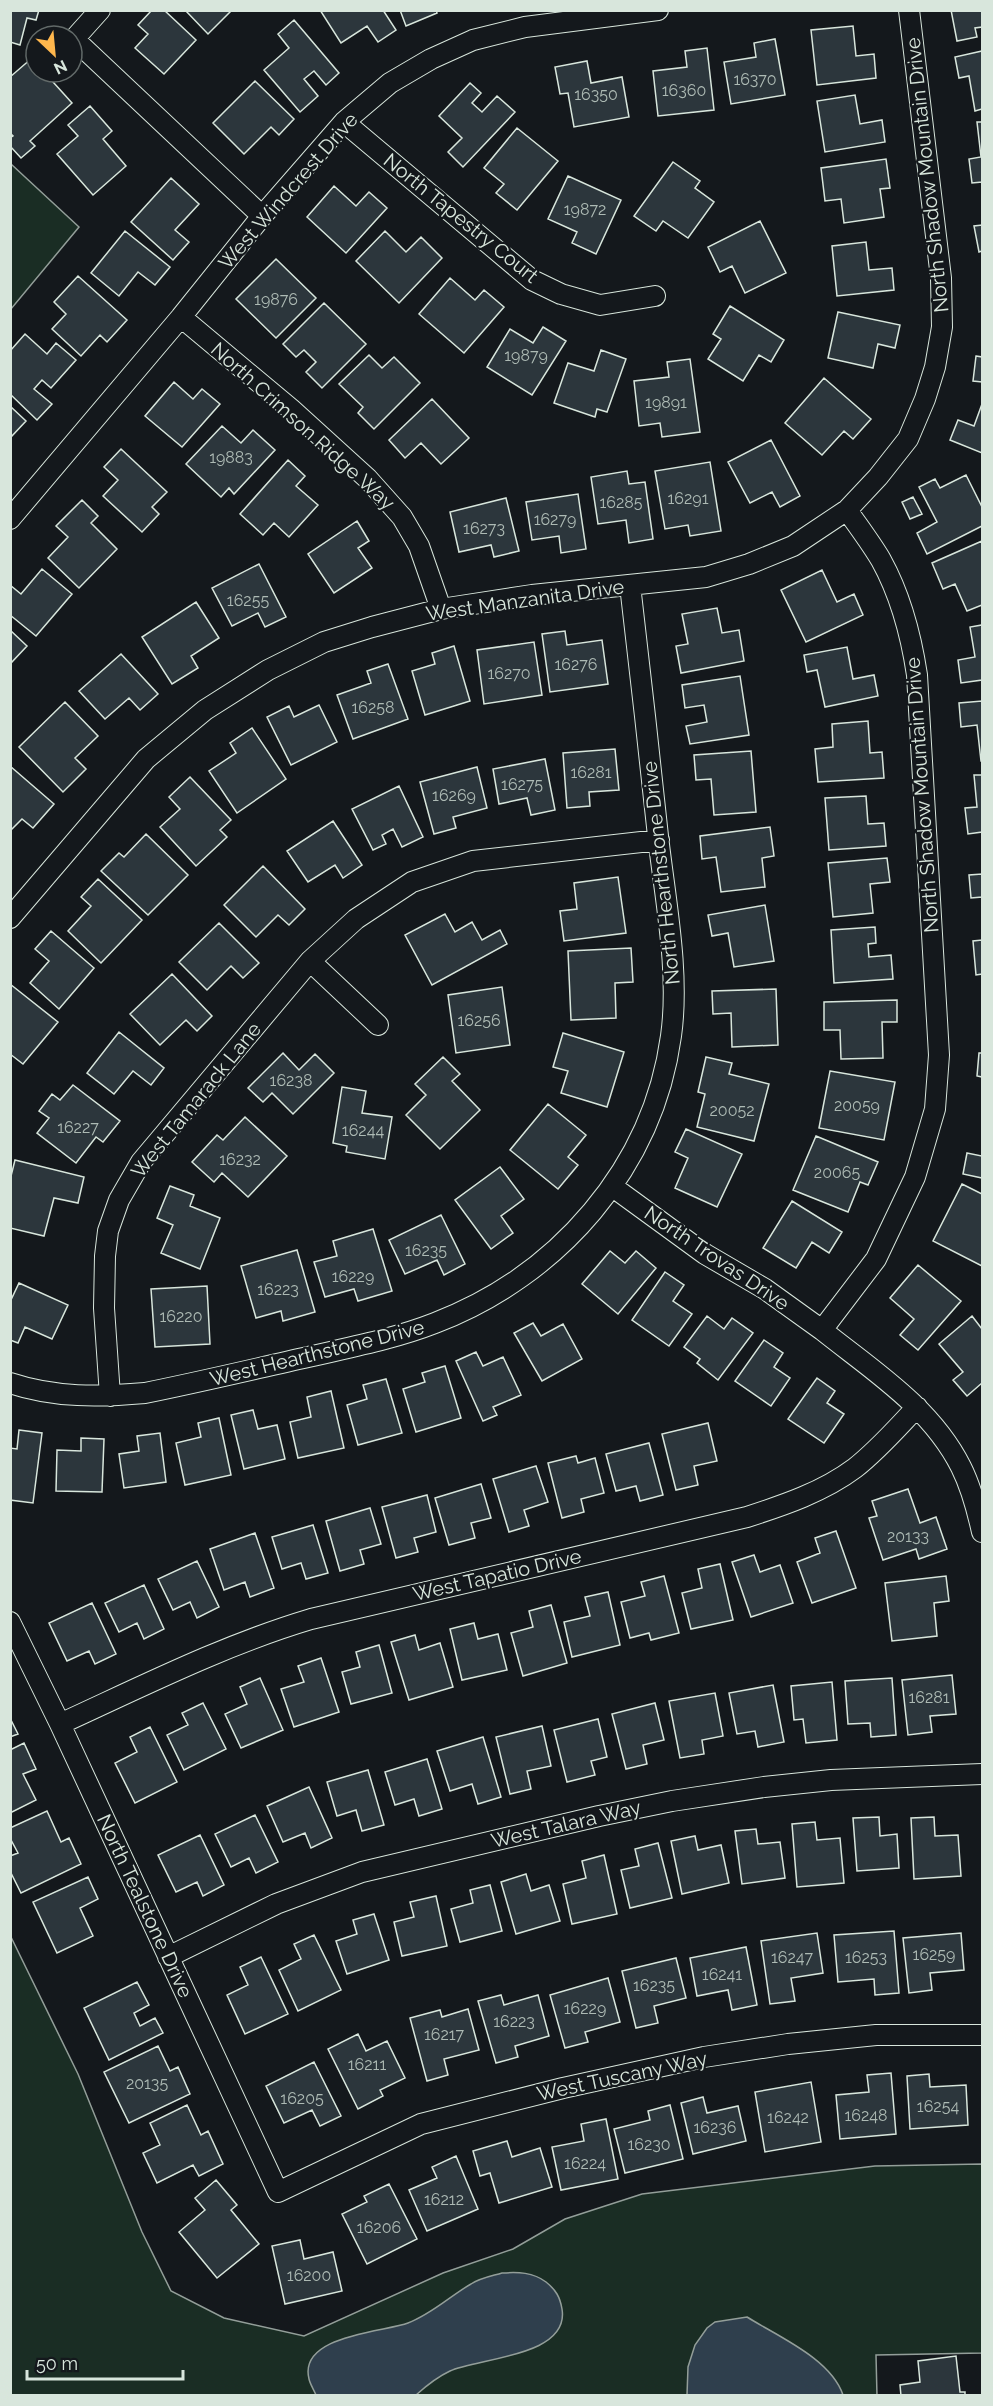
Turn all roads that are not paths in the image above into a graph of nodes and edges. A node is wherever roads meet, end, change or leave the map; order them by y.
1 (100, 10) edge
2 (658, 10) edge
3 (909, 10) edge
4 (344, 122) junction
5 (262, 216) junction
6 (655, 296) dead end
7 (181, 317) junction
8 (847, 510) junction
9 (10, 519) edge
10 (630, 585) junction
11 (441, 609) junction
12 (659, 840) junction
13 (10, 918) edge
14 (310, 961) junction
15 (378, 1025) dead end
16 (613, 1187) junction
17 (822, 1330) junction
18 (10, 1383) edge
19 (110, 1396) junction
20 (917, 1407) junction
21 (982, 1532) edge
22 (10, 1622) edge
23 (60, 1724) junction
24 (982, 1774) edge
25 (168, 1957) junction
26 (982, 2035) edge
27 (278, 2192) joint

1 - 5 street
2 - 4 street, West Windcrest Drive
3 - 8 street, North Shadow Mountain Drive
4 - 5 street, West Windcrest Drive
4 - 6 street, North Tapestry Court
5 - 7 street, West Windcrest Drive
7 - 9 street, West Windcrest Drive
7 - 11 street, North Crimson Ridge Way
8 - 10 street, West Manzanita Drive
8 - 17 street, North Shadow Mountain Drive
10 - 11 street, West Manzanita Drive
10 - 12 street, North Hearthstone Drive
11 - 13 street, West Manzanita Drive
12 - 14 street, West Tamarack Lane
12 - 16 street, North Hearthstone Drive
14 - 15 street
14 - 19 street, West Tamarack Lane
16 - 17 street, North Trovas Drive
16 - 19 street, West Hearthstone Drive
17 - 20 street
18 - 19 street, West Hearthstone Drive
20 - 21 street
20 - 23 street, West Tapatio Drive
22 - 23 street, North Tealstone Drive
23 - 25 street, North Tealstone Drive
24 - 25 street, West Talara Way
25 - 27 street, North Tealstone Drive
26 - 27 street, West Tuscany Way

